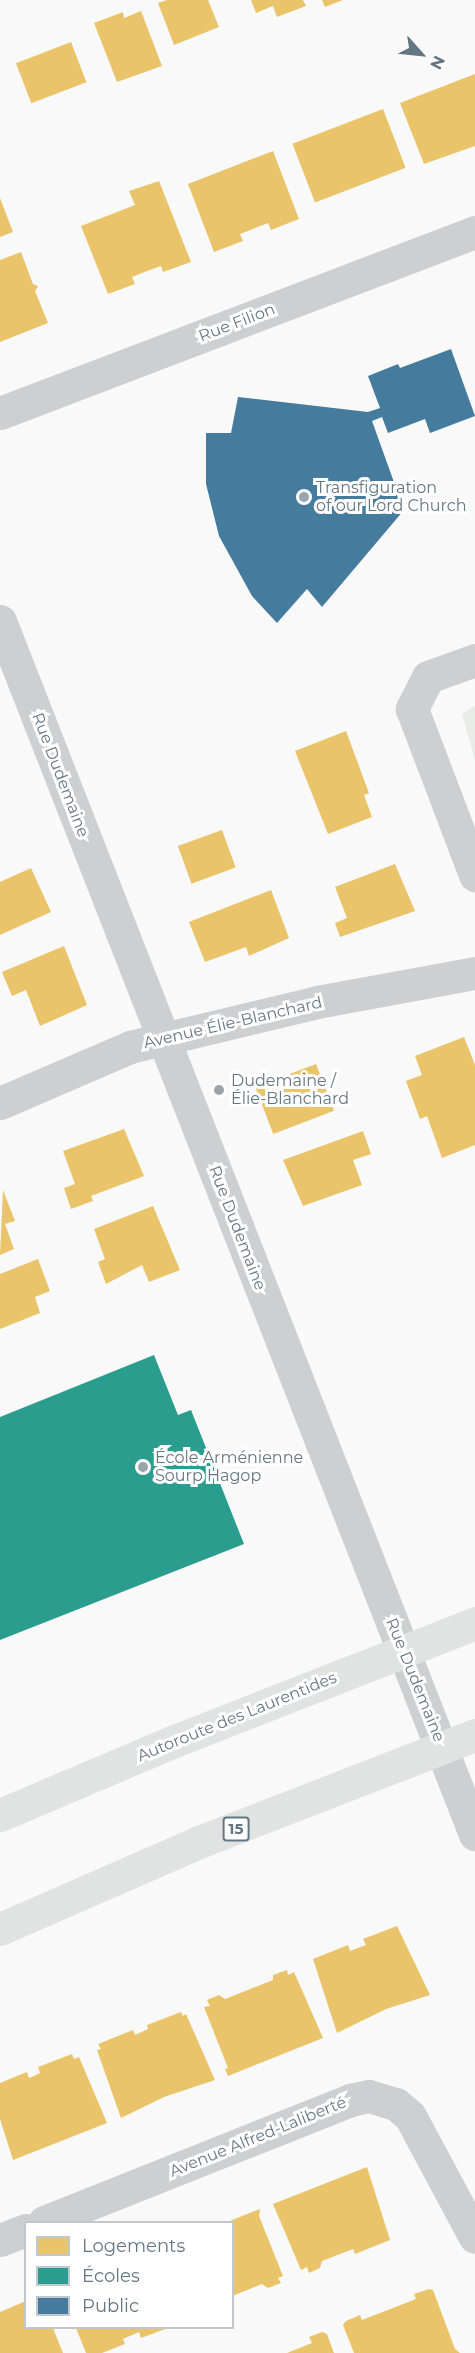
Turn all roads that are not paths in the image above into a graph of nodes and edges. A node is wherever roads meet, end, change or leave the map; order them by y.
1 (475, 232) edge
2 (0, 413) edge
3 (0, 621) edge
4 (475, 660) edge
5 (475, 875) edge
6 (475, 973) edge
7 (163, 1040) junction
8 (0, 1104) edge
9 (475, 1623) edge
10 (475, 1735) edge
11 (0, 1815) edge
12 (475, 1834) edge
13 (0, 1929) edge
14 (49, 2221) edge
15 (24, 2231) edge
16 (475, 2237) edge
17 (0, 2240) edge

1 - 2 street, Rue Filion
3 - 7 street, Rue Dudemaine
4 - 5 street
6 - 7 street, Avenue Élie-Blanchard
7 - 8 street, Avenue Élie-Blanchard
7 - 12 street, Rue Dudemaine
9 - 11 highway, Autoroute des Laurentides
10 - 13 highway, 15
14 - 16 street, Avenue Alfred-Laliberté
15 - 17 street

